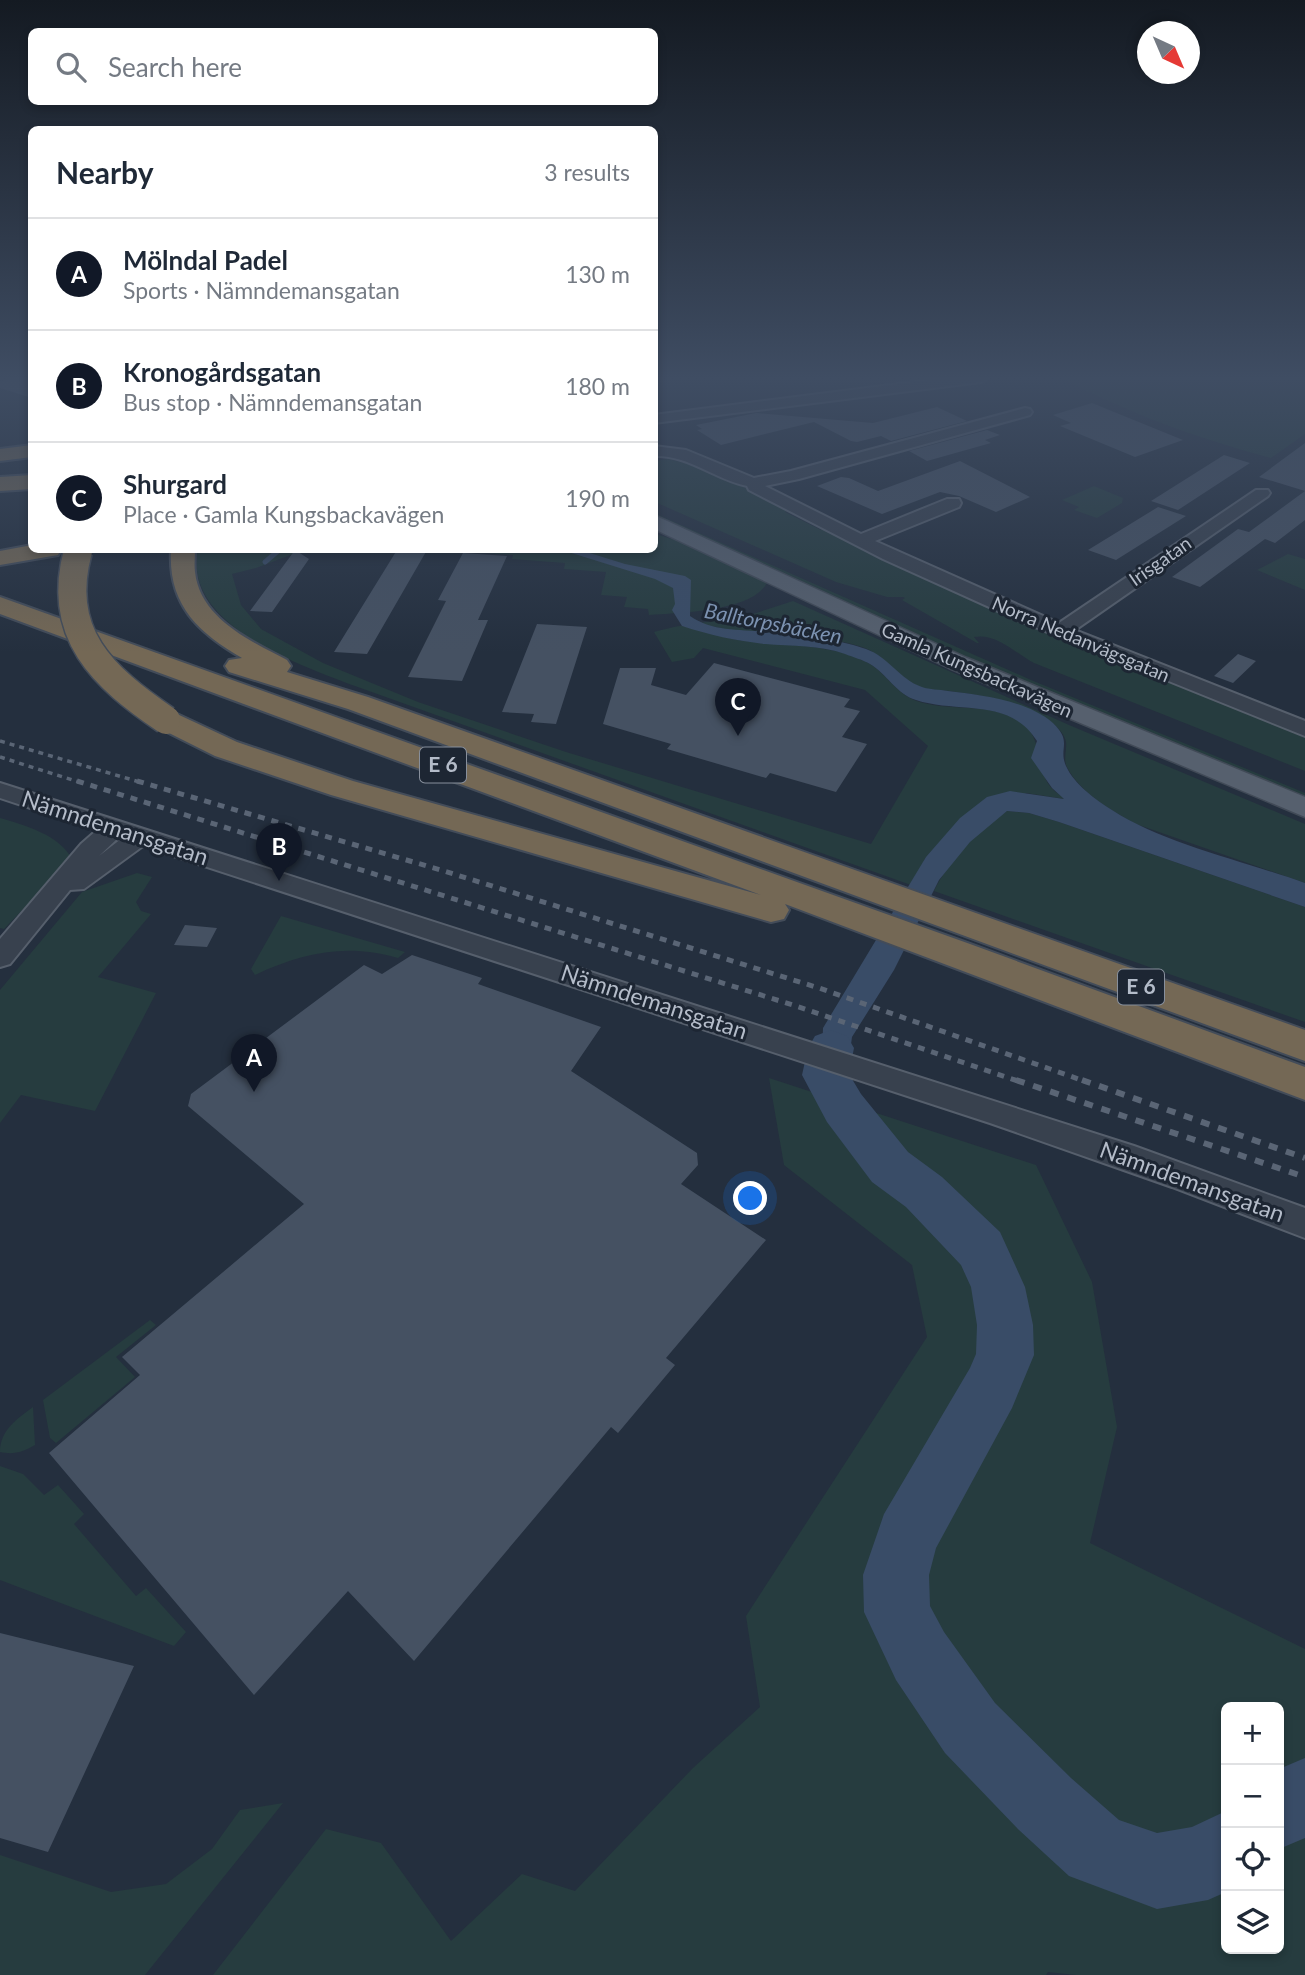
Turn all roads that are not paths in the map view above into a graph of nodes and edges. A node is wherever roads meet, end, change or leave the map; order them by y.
1 (711, 467) edge
2 (825, 467) edge
3 (28, 482) edge
4 (754, 483) junction
5 (0, 484) edge
6 (1262, 493) dead end
7 (953, 503) dead end
8 (658, 510) edge
9 (658, 524) edge
10 (28, 540) edge
11 (861, 540) junction
12 (0, 548) edge
13 (31, 553) edge
14 (77, 553) edge
15 (183, 553) edge
16 (0, 558) edge
17 (0, 583) edge
18 (0, 605) edge
19 (1060, 631) junction
20 (358, 703) junction
21 (1305, 729) edge
22 (1305, 786) edge
23 (0, 790) edge
24 (1305, 808) edge
25 (113, 829) junction
26 (139, 836) junction
27 (50, 900) junction
28 (889, 923) junction
29 (962, 949) junction
30 (0, 957) edge
31 (1305, 1046) edge
32 (1305, 1084) edge
33 (1305, 1223) edge

1 - 4 street, Norra Nedanvägsgatan
2 - 4 street
3 - 5 highway
4 - 11 street, Norra Nedanvägsgatan
6 - 19 street, Irisgatan
7 - 11 street
8 - 22 main road, Gamla Kungsbackavägen
9 - 24 main road, Gamla Kungsbackavägen
10 - 12 highway
11 - 19 street, Norra Nedanvägsgatan
13 - 16 highway
14 - 28 highway, bridge
15 - 20 highway
17 - 20 highway, E 6
18 - 28 highway, E 6
19 - 21 street, Norra Nedanvägsgatan
20 - 28 highway, E 6
23 - 25 street, Nämndemansgatan
25 - 26 street, Nämndemansgatan
25 - 27 street
26 - 27 street
26 - 33 street, Nämndemansgatan
27 - 30 street
28 - 29 highway
28 - 29 highway, E 6
29 - 31 highway, E 6
29 - 32 highway, E 6

